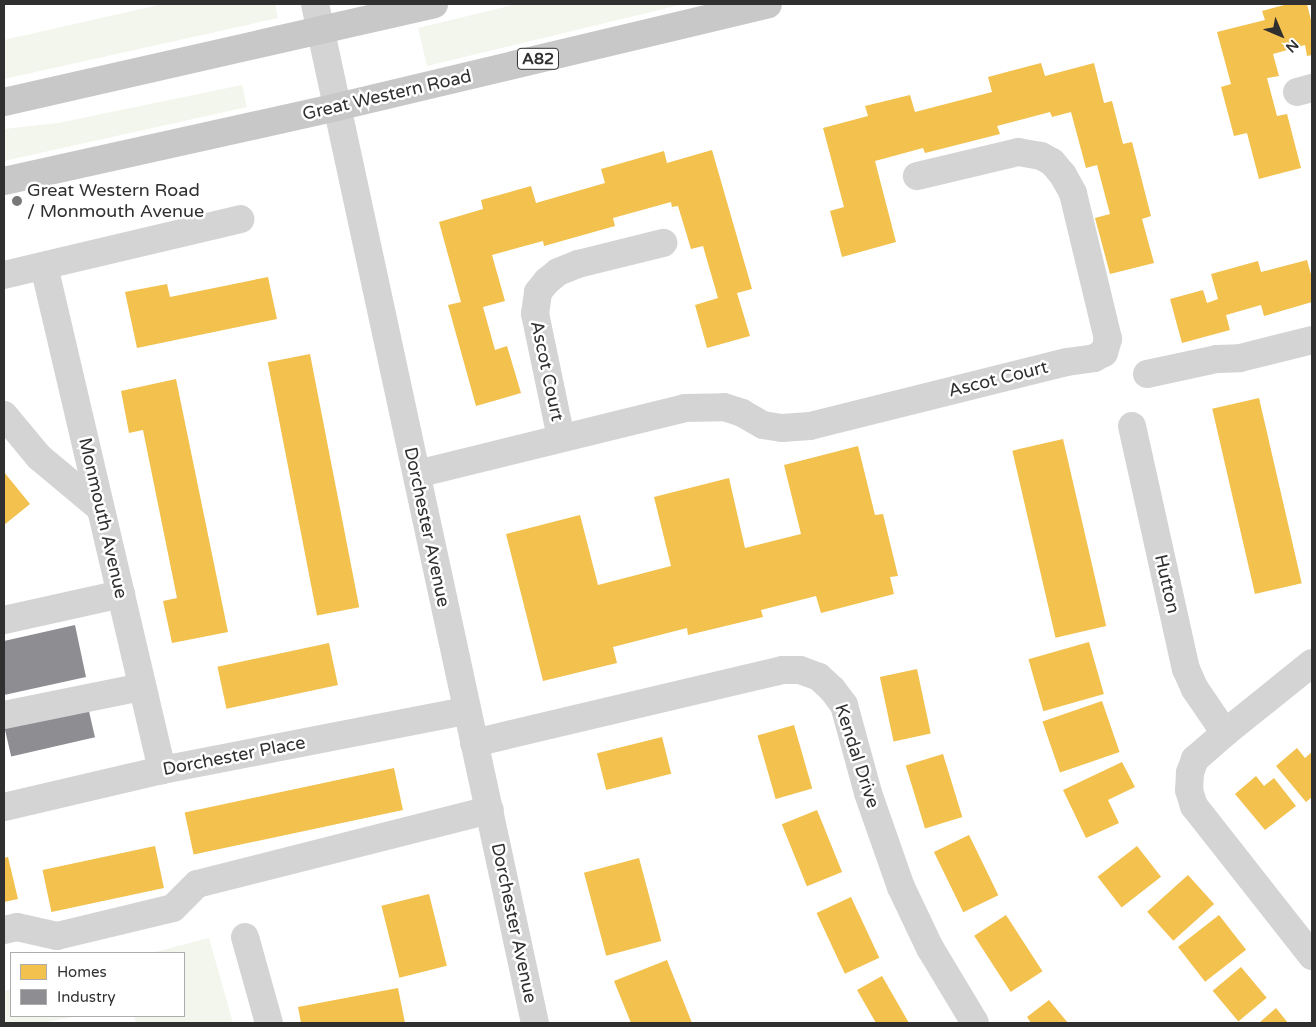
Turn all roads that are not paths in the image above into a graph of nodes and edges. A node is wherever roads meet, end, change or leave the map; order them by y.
1 (315, 4) edge
2 (434, 4) edge
3 (768, 4) edge
4 (321, 31) junction
5 (4, 102) edge
6 (337, 107) junction
7 (917, 176) dead end
8 (4, 181) edge
9 (240, 219) dead end
10 (663, 243) dead end
11 (44, 266) junction
12 (4, 275) edge
13 (1312, 340) edge
14 (1147, 374) dead end
15 (4, 415) edge
16 (1132, 426) dead end
17 (561, 438) junction
18 (417, 474) junction
19 (100, 508) junction
20 (120, 594) junction
21 (4, 620) edge
22 (1312, 663) edge
23 (142, 687) junction
24 (466, 711) junction
25 (4, 715) edge
26 (1225, 732) junction
27 (474, 743) junction
28 (162, 770) junction
29 (4, 806) edge
30 (490, 810) junction
31 (4, 930) edge
32 (245, 937) dead end
33 (1312, 956) edge
34 (269, 1023) edge
35 (535, 1023) edge
36 (975, 1023) edge

1 - 4 street, Dorchester Avenue
2 - 4 main road
3 - 6 main road, Great Western Road / A82
4 - 5 main road
4 - 6 street, Dorchester Avenue
6 - 8 main road, Great Western Road / A82
6 - 18 street, Dorchester Avenue
7 - 17 street, Ascot Court
9 - 11 street
10 - 17 street, Ascot Court
11 - 12 street
11 - 19 street, Monmouth Avenue
13 - 14 street
15 - 19 street
16 - 26 street, Hutton
17 - 18 street, Ascot Court
18 - 24 street, Dorchester Avenue
19 - 20 street, Monmouth Avenue
20 - 21 street
20 - 23 street, Monmouth Avenue
22 - 26 street
23 - 25 street
23 - 28 street, Monmouth Avenue
24 - 27 street, Dorchester Avenue
24 - 28 street, Dorchester Place
26 - 33 street
27 - 30 street, Dorchester Avenue
27 - 36 street, Kendal Drive
28 - 29 street, Dorchester Place
30 - 31 street
30 - 35 street, Dorchester Avenue
32 - 34 street

